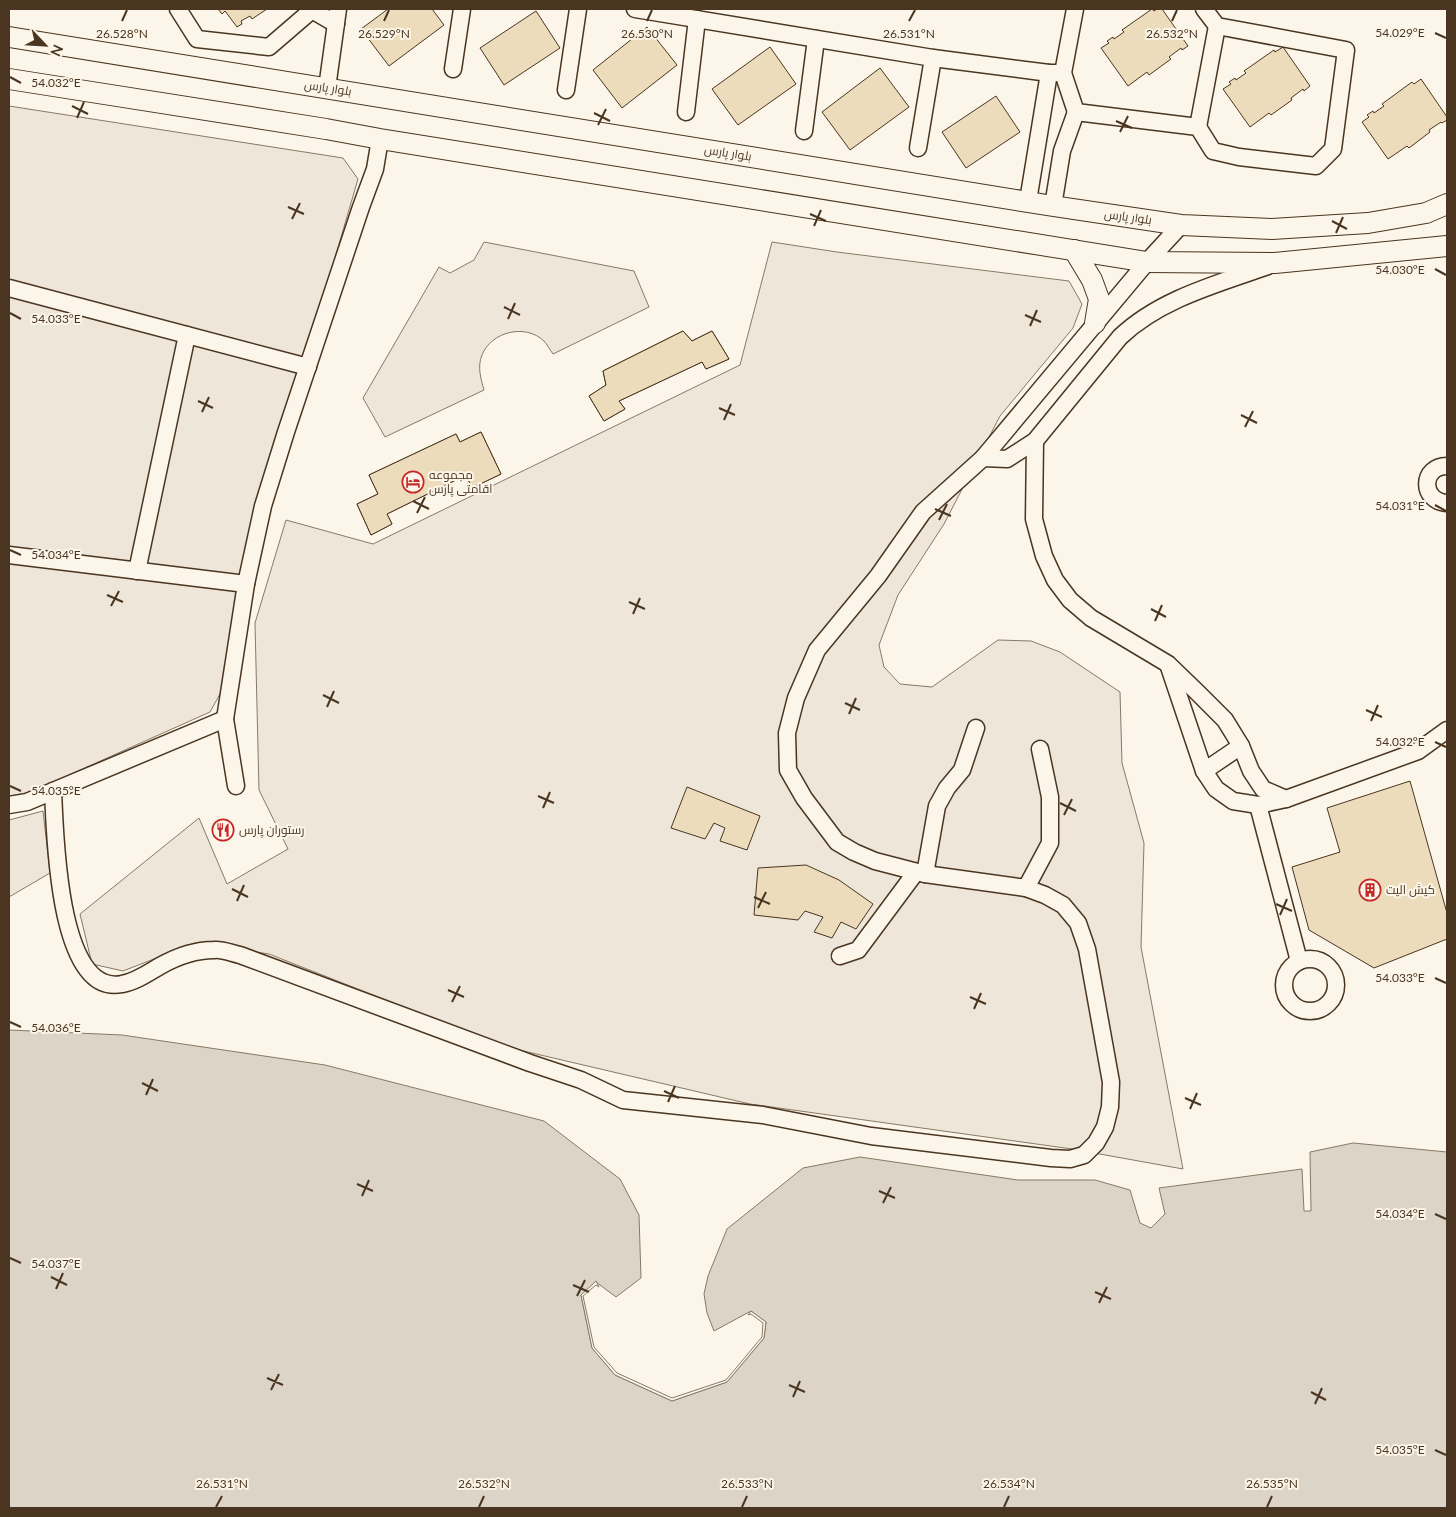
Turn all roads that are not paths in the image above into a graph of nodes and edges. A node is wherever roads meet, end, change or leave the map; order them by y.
1 (178, 9) edge
2 (462, 9) edge
3 (578, 9) edge
4 (635, 9) edge
5 (1076, 9) edge
6 (1204, 9) edge
7 (312, 10) edge
8 (337, 16) edge
9 (697, 19) junction
10 (1217, 26) junction
11 (9, 37) edge
12 (816, 39) junction
13 (933, 58) junction
14 (453, 69) dead end
15 (1056, 73) junction
16 (9, 79) edge
17 (327, 88) junction
18 (566, 90) dead end
19 (686, 112) dead end
20 (1076, 112) junction
21 (1198, 127) junction
22 (804, 131) dead end
23 (380, 139) junction
24 (918, 148) dead end
25 (1028, 201) junction
26 (1447, 204) edge
27 (1053, 206) junction
28 (1181, 225) junction
29 (1447, 246) edge
30 (1074, 250) junction
31 (1147, 262) junction
32 (1275, 263) junction
33 (9, 288) edge
34 (1095, 323) junction
35 (187, 335) junction
36 (308, 367) junction
37 (1035, 441) junction
38 (983, 458) junction
39 (1447, 466) edge
40 (1447, 503) edge
41 (9, 555) edge
42 (137, 571) junction
43 (246, 584) junction
44 (1168, 664) junction
45 (225, 718) junction
46 (976, 728) dead end
47 (1447, 730) edge
48 (1241, 746) junction
49 (1040, 749) dead end
50 (1204, 771) junction
51 (236, 786) dead end
52 (53, 791) junction
53 (1286, 799) junction
54 (9, 805) edge
55 (1258, 805) junction
56 (920, 873) junction
57 (1026, 888) junction
58 (840, 956) dead end
59 (1299, 961) dead end

1 - 7 street
2 - 14 street
3 - 18 street
4 - 9 street
5 - 15 street
6 - 10 street
7 - 8 street
8 - 17 street
9 - 12 street
9 - 19 street
10 - 21 street
10 - 21 street
11 - 17 main road, بلوار پارس
12 - 13 street
12 - 22 street
13 - 15 street
13 - 24 street
15 - 20 street
15 - 25 street
16 - 23 main road
17 - 25 main road, بلوار پارس
20 - 21 street
20 - 27 street
23 - 30 main road
23 - 36 street
25 - 27 main road, بلوار پارس
26 - 28 main road, بلوار پارس
27 - 28 main road, بلوار پارس
28 - 31 street
29 - 32 main road
30 - 31 main road
30 - 34 main road
31 - 32 main road
31 - 34 street
32 - 37 street
33 - 35 street
34 - 38 street
35 - 36 street
35 - 42 street
36 - 43 street
37 - 38 street
37 - 44 street
38 - 56 street
39 - 40 street
41 - 42 street
42 - 43 street
43 - 45 street
44 - 48 street
44 - 50 street
45 - 51 street
45 - 52 street
46 - 56 street
47 - 53 street
48 - 50 street
48 - 53 street
49 - 57 street
50 - 55 street
52 - 54 street
52 - 57 street
53 - 55 street
55 - 59 street
56 - 57 street
56 - 58 street

